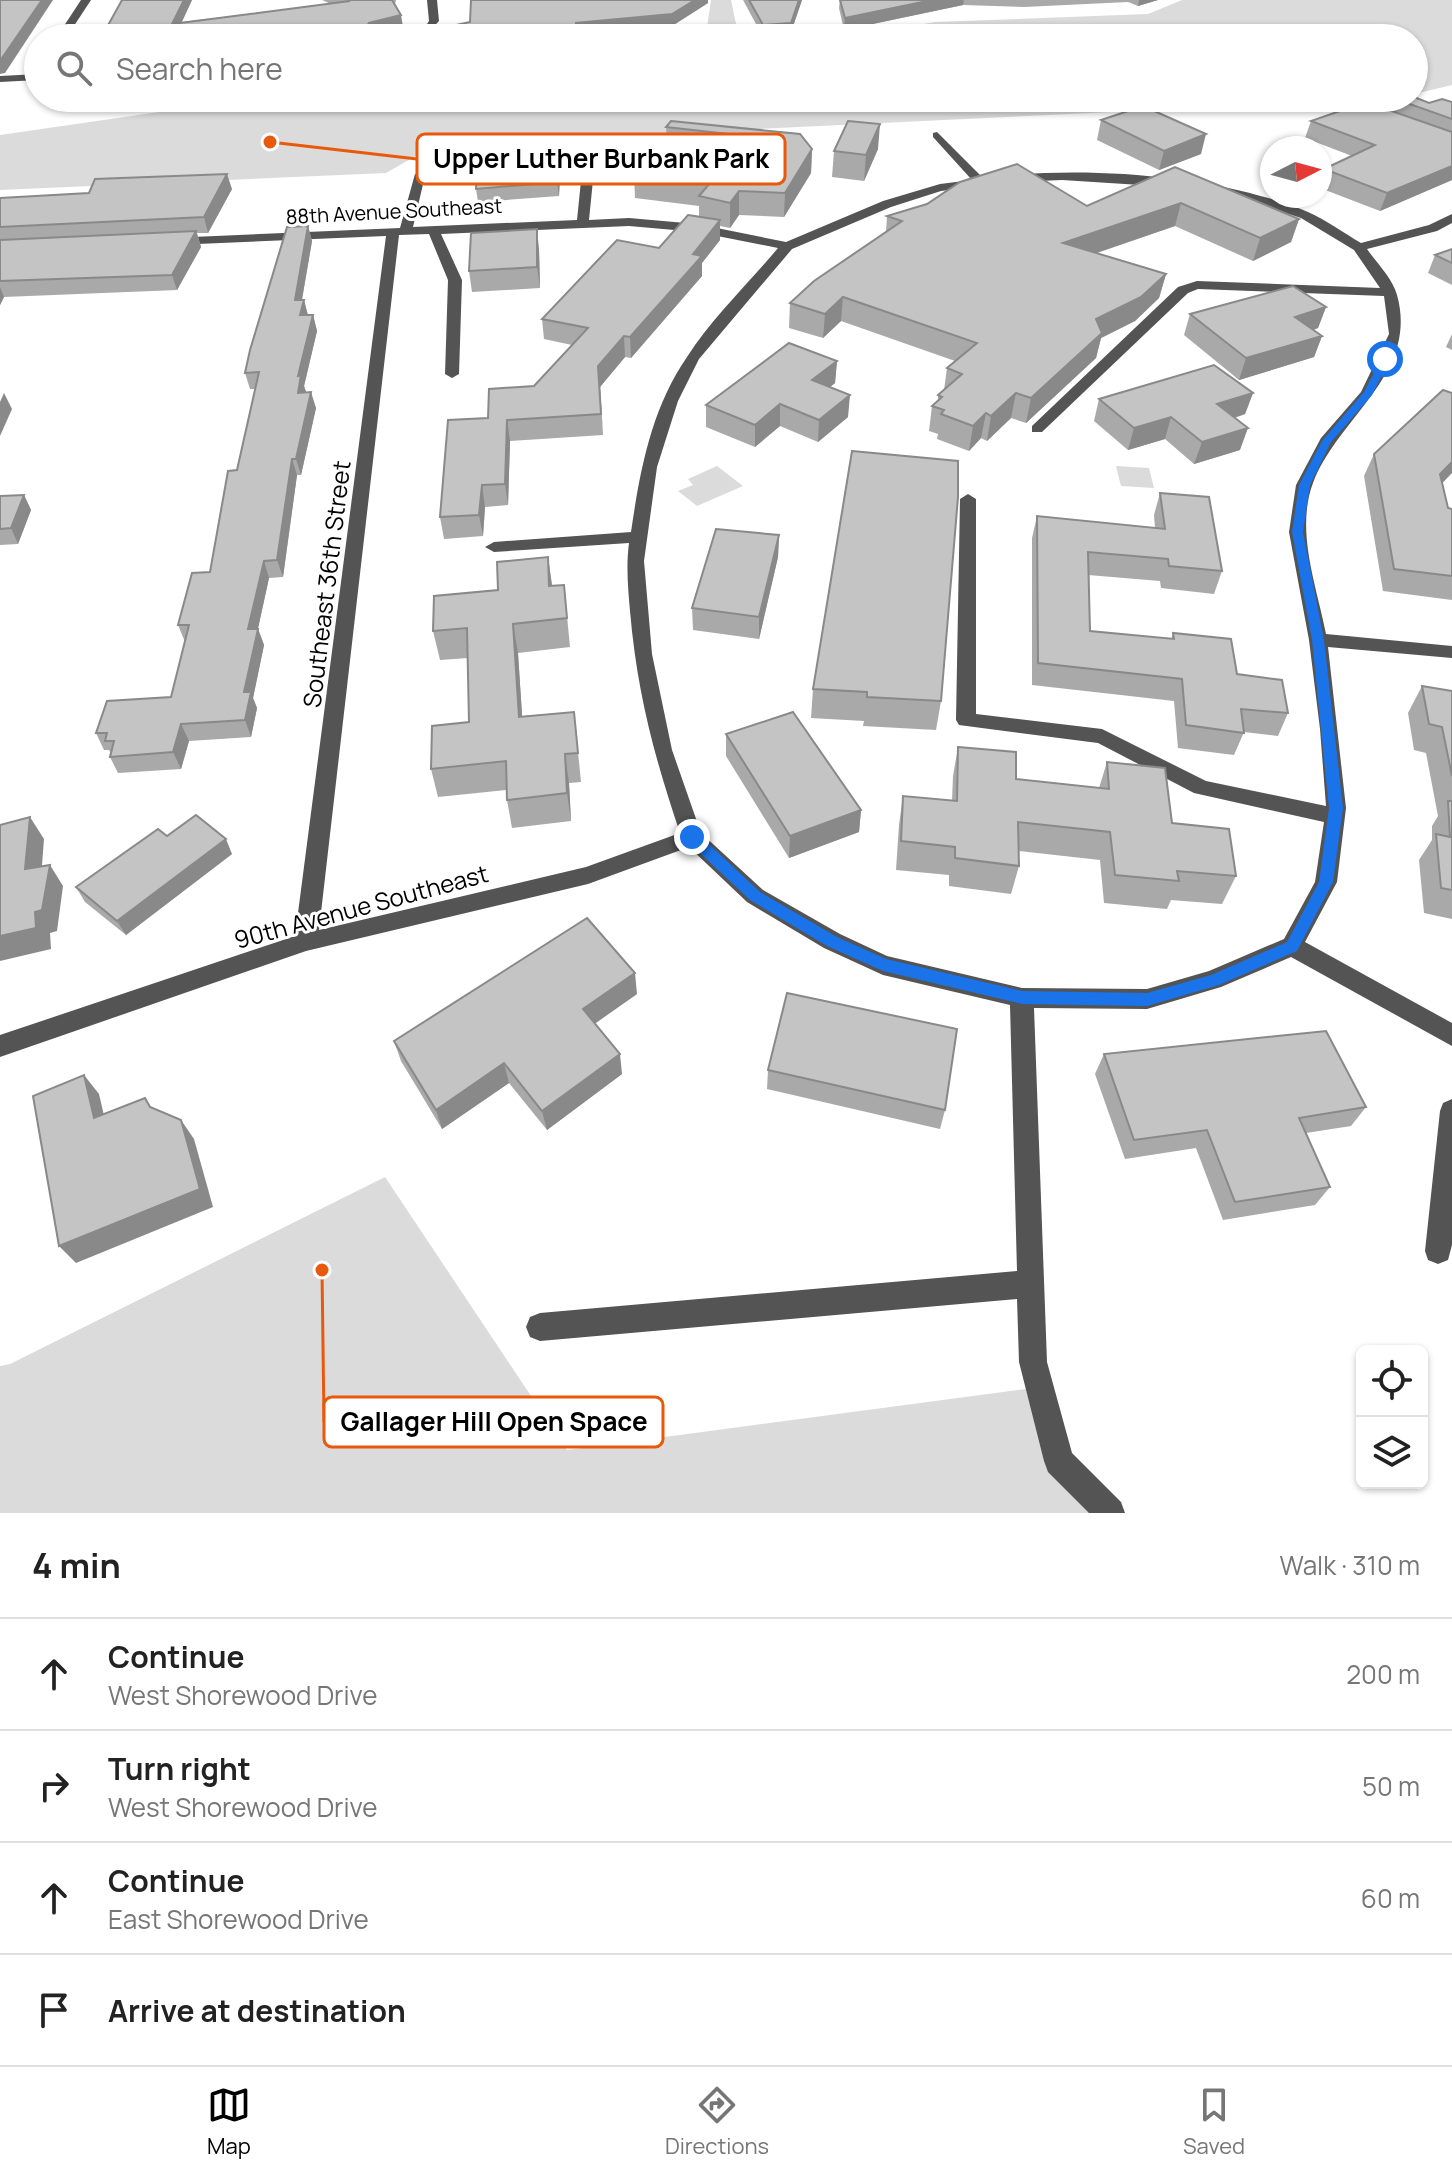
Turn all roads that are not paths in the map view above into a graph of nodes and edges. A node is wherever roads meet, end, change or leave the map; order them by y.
1 (86, 0) edge
2 (432, 0) edge
3 (70, 24) edge
4 (429, 24) edge
5 (24, 77) edge
6 (0, 79) edge
7 (937, 135) dead end
8 (682, 159) edge
9 (588, 167) junction
10 (980, 182) junction
11 (1452, 218) edge
12 (583, 222) junction
13 (433, 229) junction
14 (400, 231) junction
15 (157, 242) edge
16 (787, 246) junction
17 (1359, 247) junction
18 (1390, 292) junction
19 (452, 374) dead end
20 (1037, 429) dead end
21 (968, 499) dead end
22 (639, 537) junction
23 (494, 547) dead end
24 (1318, 640) junction
25 (1452, 652) edge
26 (1335, 816) junction
27 (692, 837) junction
28 (306, 942) junction
29 (1292, 946) junction
30 (1022, 998) junction
31 (1452, 1035) edge
32 (0, 1046) edge
33 (1452, 1111) edge
34 (1438, 1251) dead end
35 (1029, 1284) junction
36 (540, 1327) dead end
37 (1110, 1513) edge

1 - 3 street
2 - 4 street
5 - 6 street
7 - 10 street
8 - 9 street
9 - 12 street
9 - 14 street, Southeast 36th Street
10 - 16 street
10 - 17 street
11 - 17 street
12 - 13 street, 88th Avenue Southeast
12 - 16 street, 88th Avenue Southeast
13 - 14 street, 88th Avenue Southeast
13 - 19 street
14 - 15 street, 88th Avenue Southeast
14 - 28 street, Southeast 36th Street
16 - 22 street
17 - 18 street
18 - 20 street
18 - 24 street
21 - 26 street
22 - 23 street
22 - 27 street
24 - 25 street
24 - 26 street
26 - 29 street
27 - 28 street, 90th Avenue Southeast
27 - 30 street
28 - 32 street, 90th Avenue Southeast
29 - 30 street
29 - 31 street
30 - 35 street
33 - 34 street
35 - 36 street
35 - 37 street

